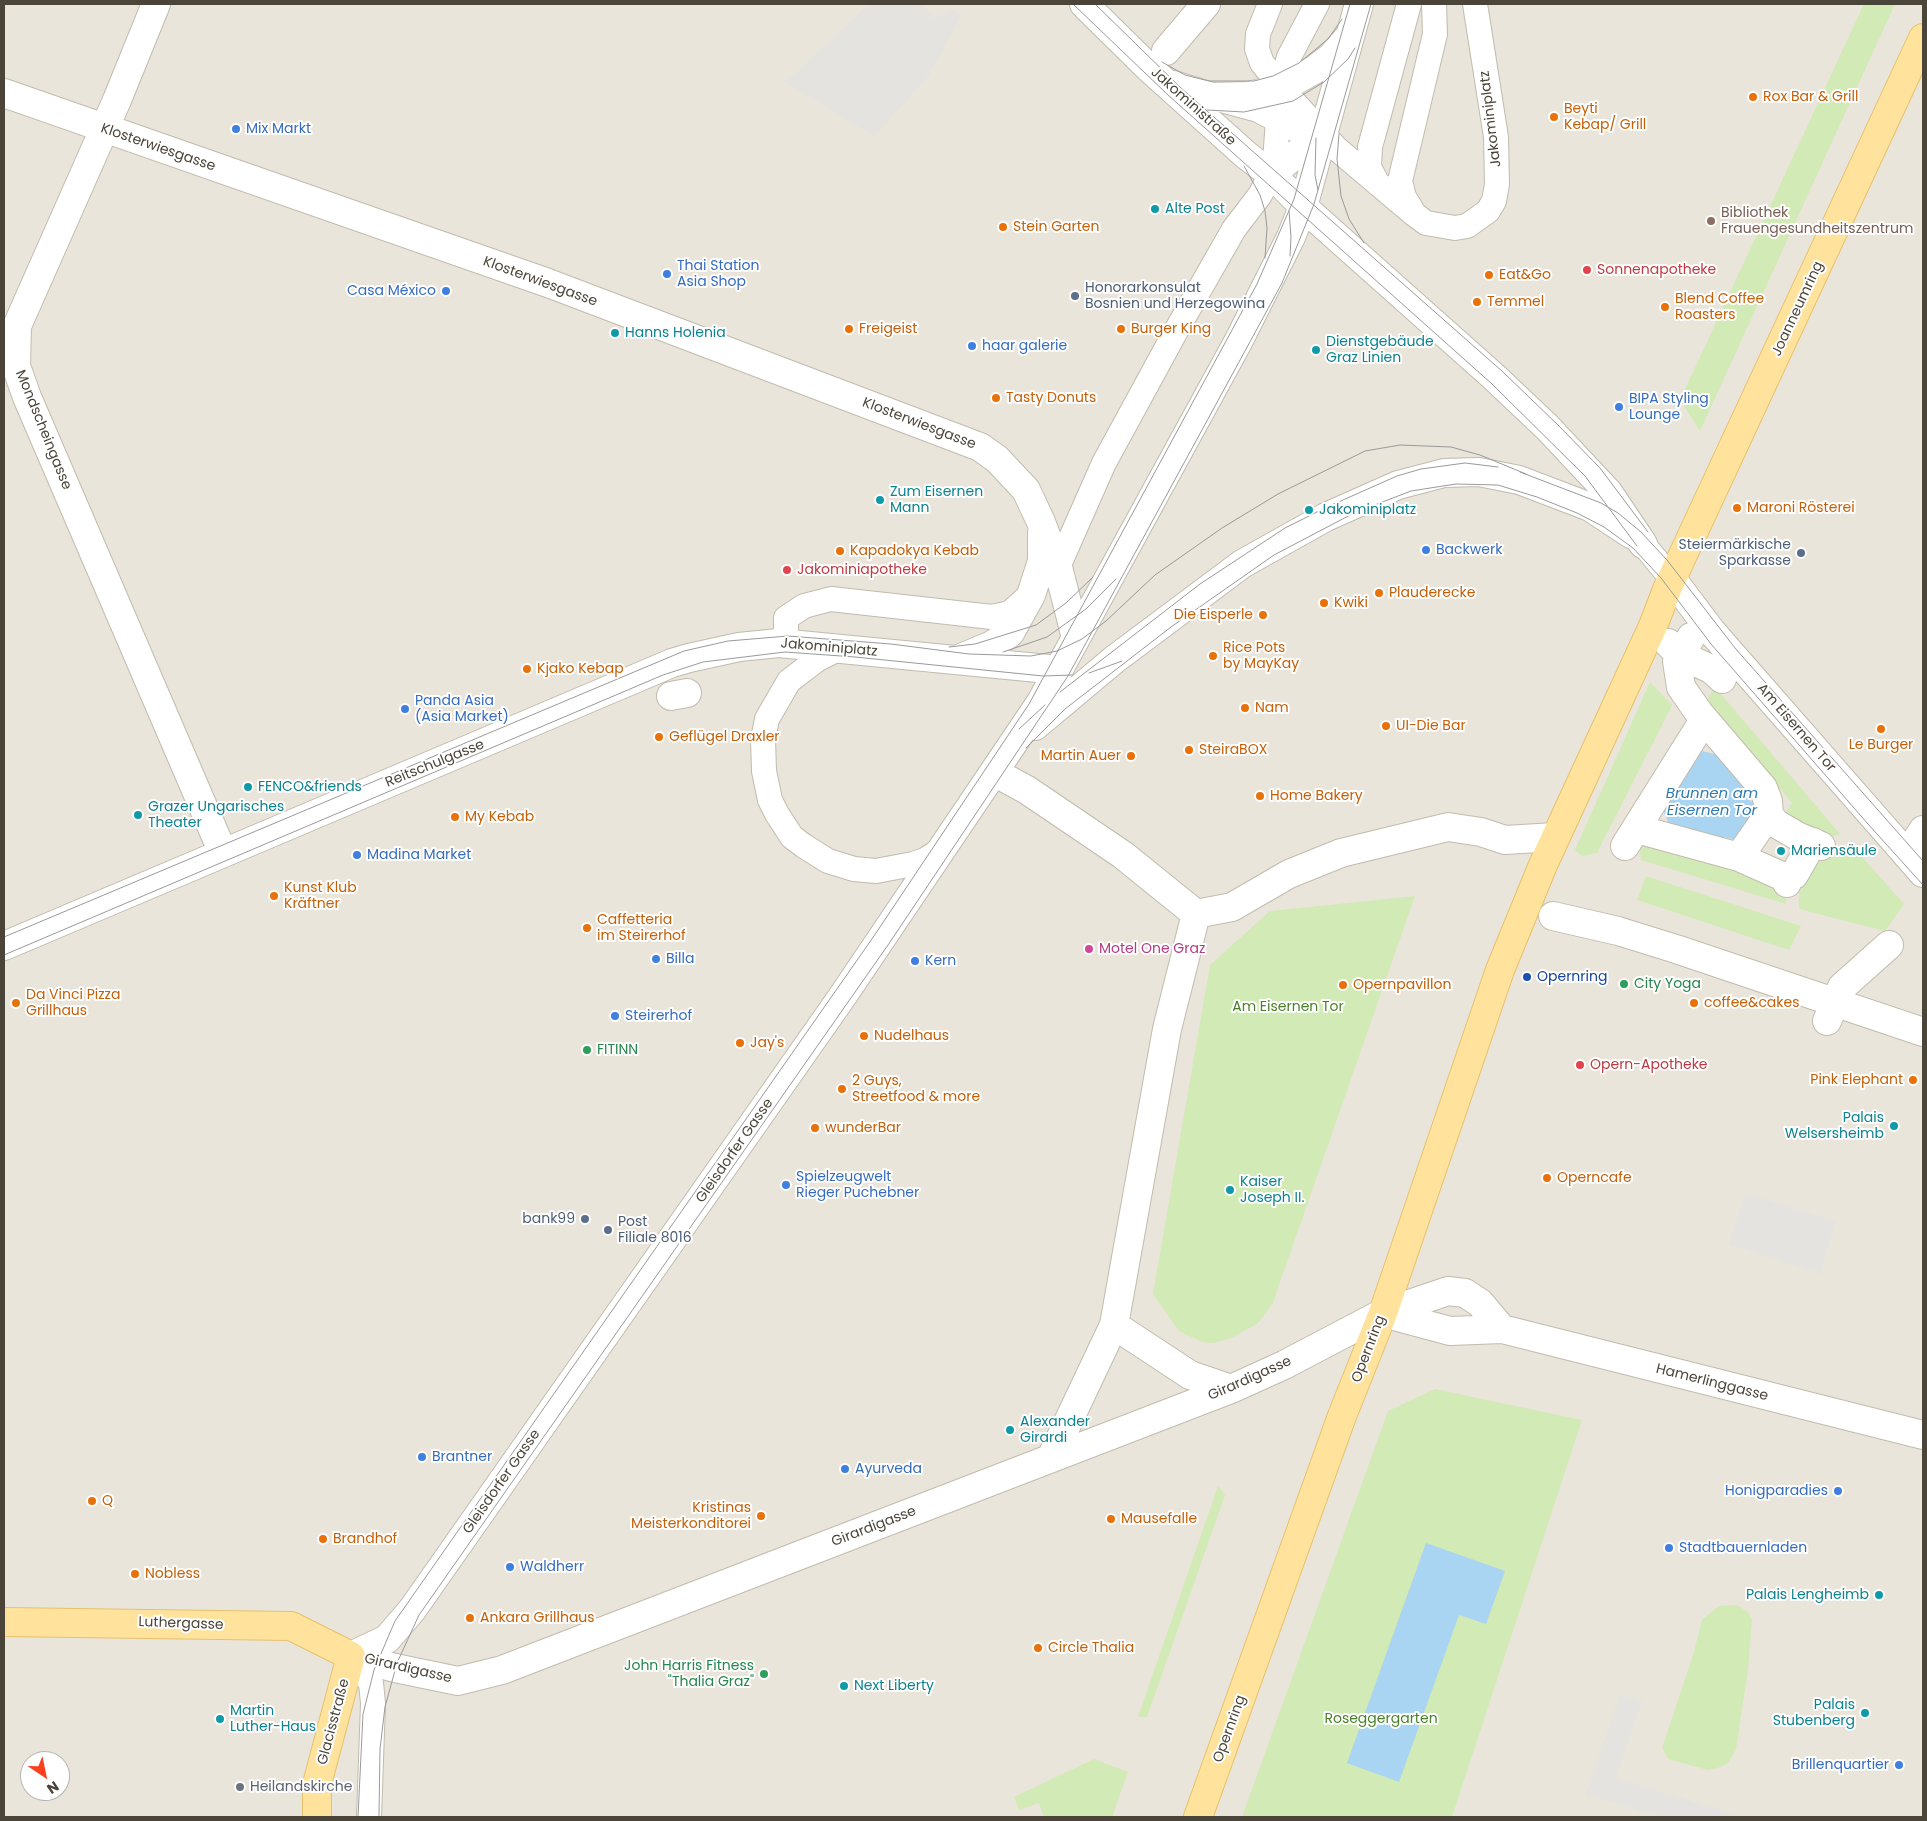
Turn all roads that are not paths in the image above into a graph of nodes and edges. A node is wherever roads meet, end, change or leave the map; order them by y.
1 (156, 4) edge
2 (1084, 4) edge
3 (1206, 4) edge
4 (1270, 4) edge
5 (1317, 4) edge
6 (1358, 4) edge
7 (1409, 4) edge
8 (1434, 4) edge
9 (1475, 4) edge
10 (1349, 37) junction
11 (1923, 38) edge
12 (1166, 51) dead end
13 (1165, 82) junction
14 (1282, 88) junction
15 (4, 93) edge
16 (1212, 97) junction
17 (1278, 120) junction
18 (103, 128) junction
19 (1320, 139) junction
20 (1272, 174) junction
21 (1378, 185) junction
22 (1303, 207) junction
23 (1414, 214) junction
24 (1082, 509) junction
25 (1042, 522) junction
26 (1643, 544) junction
27 (1058, 567) junction
28 (1672, 579) junction
29 (1031, 595) junction
30 (1010, 633) junction
31 (1076, 638) junction
32 (779, 643) junction
33 (840, 648) junction
34 (957, 659) junction
35 (672, 663) joint
36 (1059, 670) junction
37 (1722, 679) dead end
38 (1704, 720) junction
39 (994, 772) junction
40 (1769, 814) junction
41 (1923, 830) edge
42 (1556, 837) junction
43 (942, 849) junction
44 (223, 853) junction
45 (1739, 857) junction
46 (1915, 864) edge
47 (1196, 914) junction
48 (1553, 916) dead end
49 (1889, 945) dead end
50 (4, 946) edge
51 (1831, 1012) junction
52 (1923, 1032) edge
53 (1383, 1313) junction
54 (1114, 1325) junction
55 (1502, 1329) junction
56 (1231, 1389) junction
57 (1923, 1435) edge
58 (1051, 1458) junction
59 (412, 1610) junction
60 (4, 1622) edge
61 (351, 1656) junction
62 (386, 1666) junction
63 (373, 1703) junction
64 (317, 1817) edge
65 (369, 1817) edge
66 (1198, 1817) edge

1 - 18 street, Mondscheingasse
2 - 13 street, Jakoministraße
3 - 12 street
4 - 14 lane, Jakominiplatz
5 - 14 lane, Jakominiplatz
6 - 10 street, Jakominiplatz
7 - 21 lane
8 - 23 lane
9 - 23 lane, Jakominiplatz
10 - 14 street, Jakominiplatz
10 - 19 street, Jakominiplatz
11 - 28 main road, Joanneumring
13 - 16 street, Jakominiplatz
13 - 20 street, Jakoministraße
14 - 16 street, Jakominiplatz
14 - 17 lane, Jakominiplatz
14 - 19 lane, Jakominiplatz
15 - 18 street, Klosterwiesgasse
16 - 17 lane, Jakominiplatz
17 - 19 lane, Jakominiplatz
17 - 20 lane, Jakominiplatz
18 - 25 street, Klosterwiesgasse
18 - 44 street, Mondscheingasse
19 - 20 street, Jakominiplatz
19 - 21 lane, Jakominiplatz
19 - 22 street, Jakominiplatz
20 - 22 street, Jakoministraße
20 - 24 lane, Jakominiplatz
21 - 23 lane, Jakominiplatz
22 - 26 street
22 - 31 street, Jakominiplatz
24 - 25 lane
24 - 27 lane, Jakominiplatz
25 - 27 street
25 - 29 street, Jakominiplatz
26 - 28 lane
26 - 39 street
27 - 30 lane, Jakominiplatz
27 - 31 street
28 - 42 main road, Opernring
28 - 46 street, Am Eisernen Tor
29 - 30 street, Jakominiplatz
29 - 32 lane
30 - 34 street, Jakominiplatz
31 - 36 street, Jakominiplatz
32 - 33 street, Jakominiplatz
32 - 35 street, Jakominiplatz
33 - 34 street, Jakominiplatz
33 - 43 lane
34 - 36 street, Jakominiplatz
35 - 44 street, Reitschulgasse
36 - 39 street, Jakominiplatz
37 - 38 street
38 - 40 street
38 - 45 street
39 - 43 street, Gleisdorfer Gasse
39 - 47 street
40 - 45 street
40 - 45 street
41 - 46 street
42 - 47 street
42 - 53 main road, Opernring
43 - 59 street, Gleisdorfer Gasse
44 - 50 street, Reitschulgasse
47 - 54 street
48 - 51 street
49 - 51 street
51 - 52 street
53 - 55 street, Hamerlinggasse
53 - 55 street
53 - 56 street, Girardigasse
53 - 66 main road, Opernring
54 - 56 street
54 - 58 street
55 - 57 street, Hamerlinggasse
56 - 58 street, Girardigasse
58 - 62 street, Girardigasse
59 - 61 street, Gleisdorfer Gasse
59 - 62 lane
60 - 61 main road, Luthergasse
61 - 62 street, Girardigasse
61 - 63 lane
61 - 64 main road, Glacisstraße
62 - 63 lane
63 - 65 lane

